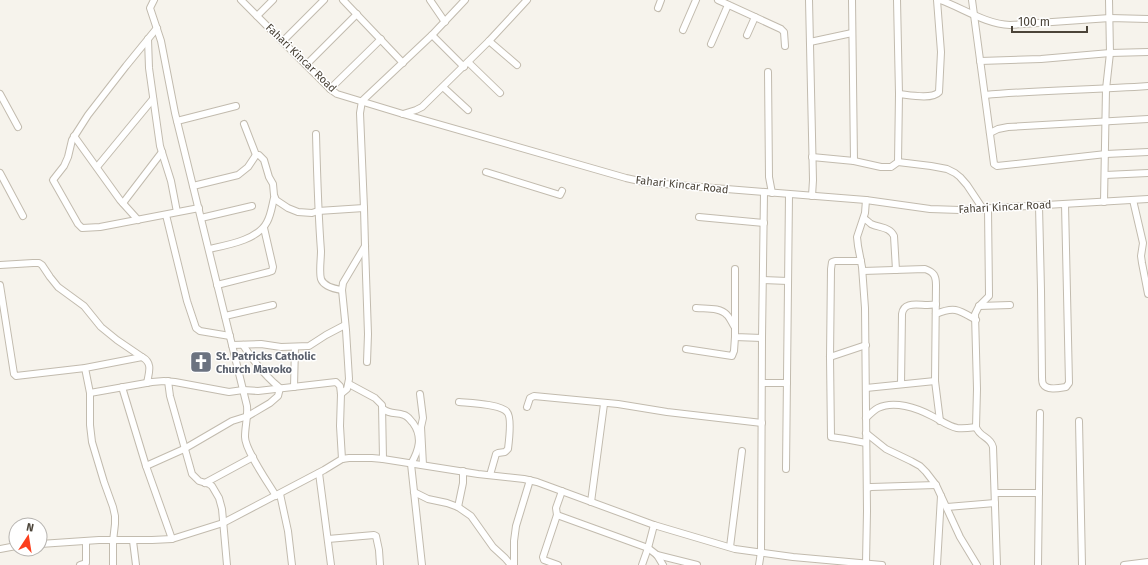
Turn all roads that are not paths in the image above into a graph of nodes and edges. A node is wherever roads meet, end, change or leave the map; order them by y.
1 (154, 0) edge
2 (241, 0) edge
3 (273, 0) edge
4 (324, 0) edge
5 (342, 0) edge
6 (430, 0) edge
7 (465, 0) edge
8 (527, 0) edge
9 (661, 0) edge
10 (696, 0) edge
11 (718, 0) edge
12 (809, 0) edge
13 (852, 0) edge
14 (897, 0) edge
15 (939, 0) edge
16 (972, 0) edge
17 (1109, 0) edge
18 (728, 5) junction
19 (658, 8) dead end
20 (357, 14) junction
21 (973, 14) junction
22 (257, 16) junction
23 (755, 18) junction
24 (1110, 18) junction
25 (1148, 19) edge
26 (445, 22) junction
27 (157, 28) junction
28 (683, 30) dead end
29 (852, 33) junction
30 (432, 35) junction
31 (747, 35) dead end
32 (148, 39) junction
33 (381, 39) junction
34 (283, 41) junction
35 (489, 41) junction
36 (810, 42) junction
37 (711, 44) dead end
38 (785, 46) dead end
39 (1148, 52) edge
40 (1110, 53) junction
41 (980, 61) junction
42 (468, 62) junction
43 (403, 63) junction
44 (306, 65) junction
45 (517, 65) dead end
46 (464, 67) junction
47 (768, 72) dead end
48 (1148, 86) edge
49 (443, 87) junction
50 (330, 89) junction
51 (1106, 89) junction
52 (500, 93) dead end
53 (0, 94) edge
54 (899, 94) junction
55 (984, 95) junction
56 (153, 99) junction
57 (362, 101) junction
58 (236, 106) dead end
59 (468, 110) dead end
60 (403, 114) junction
61 (1148, 119) edge
62 (177, 121) junction
63 (1106, 122) junction
64 (244, 124) dead end
65 (18, 127) dead end
66 (990, 133) junction
67 (316, 134) dead end
68 (74, 136) junction
69 (162, 152) junction
70 (1148, 152) edge
71 (1106, 154) junction
72 (256, 155) junction
73 (812, 157) junction
74 (854, 161) junction
75 (898, 162) junction
76 (97, 167) junction
77 (486, 172) dead end
78 (1148, 173) edge
79 (0, 174) edge
80 (1105, 175) junction
81 (3, 186) edge
82 (193, 186) junction
83 (562, 191) dead end
84 (764, 193) junction
85 (772, 193) junction
86 (789, 195) junction
87 (812, 196) junction
88 (274, 198) junction
89 (1148, 199) edge
90 (866, 200) junction
91 (1133, 200) junction
92 (1104, 202) junction
93 (123, 203) junction
94 (1065, 204) junction
95 (252, 206) dead end
96 (1039, 206) junction
97 (198, 208) junction
98 (364, 208) junction
99 (986, 209) junction
100 (318, 211) junction
101 (177, 212) junction
102 (166, 214) junction
103 (23, 216) dead end
104 (699, 217) dead end
105 (201, 218) junction
106 (864, 218) junction
107 (138, 220) junction
108 (764, 223) junction
109 (264, 228) junction
110 (365, 246) junction
111 (209, 249) junction
112 (861, 261) junction
113 (0, 265) edge
114 (735, 269) dead end
115 (896, 270) junction
116 (863, 271) junction
117 (763, 280) junction
118 (788, 281) junction
119 (0, 285) edge
120 (217, 285) junction
121 (342, 290) junction
122 (1148, 294) edge
123 (936, 304) junction
124 (273, 305) dead end
125 (1010, 305) dead end
126 (979, 306) junction
127 (696, 308) dead end
128 (936, 314) junction
129 (225, 316) junction
130 (976, 320) junction
131 (346, 325) junction
132 (734, 328) junction
133 (230, 336) junction
134 (735, 337) junction
135 (762, 338) junction
136 (232, 345) junction
137 (243, 345) junction
138 (866, 345) junction
139 (295, 347) junction
140 (686, 349) dead end
141 (142, 357) junction
142 (830, 357) junction
143 (367, 362) dead end
144 (85, 368) junction
145 (168, 381) junction
146 (935, 381) junction
147 (147, 382) junction
148 (762, 383) junction
149 (787, 383) junction
150 (349, 384) junction
151 (901, 384) junction
152 (122, 387) junction
153 (294, 387) junction
154 (280, 388) junction
155 (866, 388) junction
156 (243, 390) junction
157 (90, 394) junction
158 (341, 394) junction
159 (420, 394) dead end
160 (459, 402) dead end
161 (604, 404) junction
162 (527, 407) dead end
163 (383, 409) junction
164 (1040, 413) dead end
165 (248, 416) junction
166 (866, 418) junction
167 (940, 421) junction
168 (1079, 421) dead end
169 (762, 423) junction
170 (976, 428) junction
171 (866, 433) junction
172 (866, 443) junction
173 (184, 449) junction
174 (742, 451) dead end
175 (253, 458) junction
176 (342, 459) junction
177 (383, 459) junction
178 (411, 464) junction
179 (423, 465) junction
180 (146, 466) junction
181 (786, 469) dead end
182 (463, 471) junction
183 (319, 473) junction
184 (490, 474) junction
185 (530, 480) junction
186 (205, 483) junction
187 (936, 485) junction
188 (867, 488) junction
189 (562, 491) junction
190 (414, 492) junction
191 (995, 493) junction
192 (1039, 494) junction
193 (278, 495) junction
194 (941, 495) junction
195 (591, 502) junction
196 (995, 503) junction
197 (458, 507) junction
198 (947, 507) junction
199 (556, 515) junction
200 (223, 523) junction
201 (654, 525) junction
202 (172, 539) junction
203 (328, 539) junction
204 (113, 540) junction
205 (86, 541) junction
206 (133, 541) junction
207 (48, 543) edge
208 (648, 548) junction
209 (730, 548) junction
210 (761, 552) junction
211 (657, 555) junction
212 (1148, 562) edge
213 (866, 563) junction
214 (858, 564) edge
215 (80, 565) edge
216 (113, 565) edge
217 (136, 565) edge
218 (227, 565) edge
219 (292, 565) edge
220 (331, 565) edge
221 (380, 565) edge
222 (422, 565) edge
223 (511, 565) edge
224 (514, 565) edge
225 (558, 565) edge
226 (642, 565) edge
227 (663, 565) edge
228 (697, 565) edge
229 (759, 565) edge
230 (882, 565) edge
231 (937, 565) edge
232 (977, 565) edge
233 (997, 565) edge
234 (1038, 565) edge
235 (1082, 565) edge
236 (1124, 565) edge

1 - 27 street
2 - 22 street, Fahari Kincar Road
3 - 22 street
4 - 34 street
5 - 20 street
6 - 26 street
7 - 26 street
8 - 35 street
9 - 19 street
10 - 28 street
11 - 18 street
12 - 36 street
13 - 29 street
14 - 54 street
15 - 21 street
15 - 54 street
16 - 21 street
17 - 24 street
18 - 23 street
18 - 37 street
20 - 33 street
20 - 44 street
21 - 24 street
21 - 41 street
22 - 34 street, Fahari Kincar Road
23 - 31 street
23 - 38 street
24 - 25 street
24 - 40 street
26 - 30 street
27 - 32 street
27 - 62 street
29 - 36 street
29 - 74 street
30 - 43 street
30 - 46 street
32 - 56 street
32 - 68 street
33 - 43 street
33 - 50 street
34 - 44 street, Fahari Kincar Road
35 - 42 street
35 - 45 street
36 - 73 street
39 - 40 street
40 - 41 street
40 - 51 street
41 - 55 street
42 - 46 street
42 - 52 street
43 - 57 street
44 - 50 street, Fahari Kincar Road
46 - 49 street
47 - 85 street
48 - 51 street
49 - 59 street
49 - 60 street
50 - 57 street, Fahari Kincar Road
51 - 55 street
51 - 63 street
53 - 65 street
54 - 75 street
55 - 66 street
56 - 69 street
56 - 76 street
57 - 60 street, Fahari Kincar Road
57 - 98 street
58 - 62 street
60 - 84 street, Fahari Kincar Road
61 - 63 street
62 - 82 street
63 - 66 street
63 - 71 street
64 - 72 street
66 - 71 street
67 - 100 street
68 - 76 street
68 - 107 street
69 - 93 street
69 - 101 street
70 - 71 street
71 - 80 street
72 - 82 street
72 - 88 street
73 - 74 street
73 - 87 street
74 - 75 street
75 - 99 street
76 - 93 street
77 - 83 street
78 - 80 street
79 - 81 street
80 - 92 street
81 - 103 street
82 - 97 street
84 - 85 street, Fahari Kincar Road
84 - 108 street
85 - 86 street, Fahari Kincar Road
86 - 87 street, Fahari Kincar Road
86 - 118 street
87 - 90 street, Fahari Kincar Road
88 - 100 street
88 - 109 street
89 - 91 street, Fahari Kincar Road
90 - 99 street, Fahari Kincar Road
90 - 106 street
91 - 92 street, Fahari Kincar Road
91 - 122 street
92 - 94 street, Fahari Kincar Road
93 - 107 street
94 - 96 street, Fahari Kincar Road
94 - 96 street
95 - 105 street
96 - 99 street, Fahari Kincar Road
97 - 101 street
97 - 105 street
98 - 100 street
98 - 110 street
99 - 126 street
100 - 121 street
101 - 102 street
102 - 107 street
102 - 133 street
104 - 108 street
105 - 111 street
106 - 112 street
106 - 115 street
108 - 117 street
109 - 111 street
109 - 120 street
110 - 121 street
110 - 143 street
111 - 120 street
112 - 116 street
112 - 142 street
113 - 141 street
114 - 132 street
115 - 116 street
115 - 123 street
116 - 138 street
117 - 118 street
117 - 135 street
118 - 149 street
119 - 144 street
120 - 129 street
121 - 131 street
123 - 128 street
123 - 151 street
124 - 129 street
125 - 126 street
126 - 130 street
127 - 132 street
128 - 130 street
128 - 146 street
129 - 133 street
130 - 170 street
131 - 139 street
131 - 150 street
132 - 134 street
133 - 136 street
134 - 135 street
134 - 140 street
135 - 148 street
136 - 137 street
136 - 156 street
137 - 139 street
137 - 154 street
138 - 142 street
138 - 155 street
139 - 153 street
141 - 144 street
141 - 147 street
142 - 172 street
144 - 157 street
145 - 147 street
145 - 156 street
145 - 173 street
146 - 151 street
146 - 167 street
147 - 152 street
148 - 149 street
148 - 169 street
149 - 181 street
150 - 158 street
150 - 163 street
151 - 155 street
152 - 157 street
152 - 180 street
153 - 154 street
153 - 158 street
154 - 156 street
154 - 165 street
155 - 166 street
156 - 165 street
157 - 204 street
158 - 176 street
159 - 179 street
160 - 184 street
161 - 162 street
161 - 169 street
161 - 195 street
163 - 177 street
163 - 178 street
164 - 192 street
165 - 173 street
165 - 175 street
166 - 167 street
166 - 171 street
167 - 170 street
168 - 235 street
169 - 210 street
170 - 191 street
171 - 172 street
171 - 187 street
172 - 188 street
173 - 180 street
173 - 186 street
174 - 209 street
175 - 186 street
175 - 193 street
176 - 177 street
176 - 183 street
177 - 178 street
178 - 179 street
178 - 190 street
179 - 182 street
180 - 202 street
182 - 184 street
182 - 197 street
183 - 193 street
183 - 203 street
184 - 185 street
185 - 189 street
185 - 224 street
186 - 200 street
187 - 188 street
187 - 194 street
188 - 213 street
189 - 195 street
189 - 199 street
190 - 197 street
190 - 222 street
191 - 192 street
191 - 196 street
192 - 234 street
193 - 200 street
193 - 219 street
194 - 198 street
194 - 231 street
195 - 201 street
196 - 198 street
196 - 233 street
197 - 223 street
198 - 232 street
199 - 208 street
199 - 225 street
200 - 202 street
200 - 218 street
201 - 208 street
201 - 209 street
202 - 206 street
203 - 220 street
203 - 221 street
204 - 205 street
204 - 206 street
204 - 216 street
205 - 207 street
205 - 215 street
206 - 217 street
208 - 211 street
208 - 226 street
209 - 210 street
210 - 214 street
210 - 229 street
211 - 227 street
211 - 228 street
212 - 236 street
213 - 214 street
213 - 230 street

